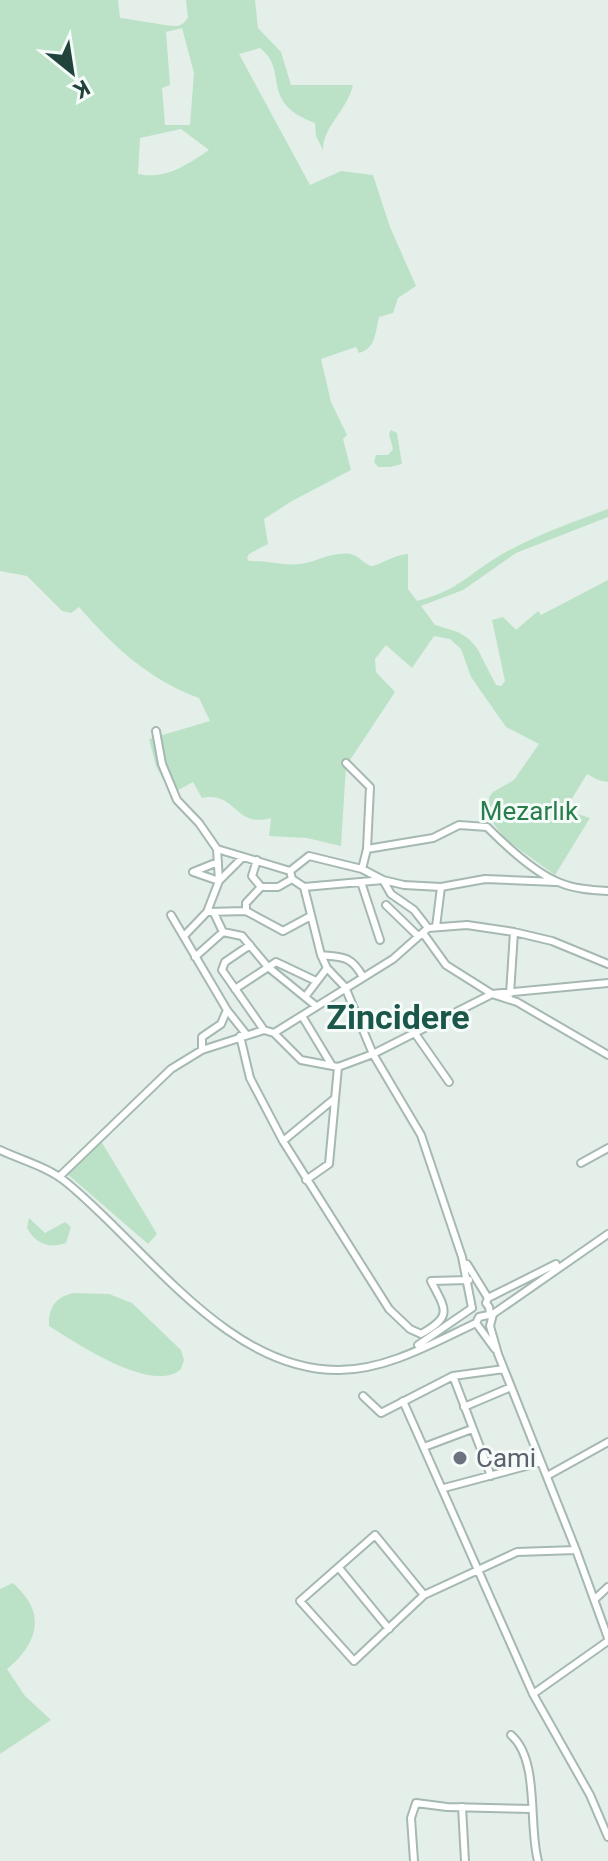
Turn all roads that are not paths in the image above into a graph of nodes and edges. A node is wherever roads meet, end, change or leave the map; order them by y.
1 (156, 731) dead end
2 (346, 763) dead end
3 (217, 849) junction
4 (367, 849) junction
5 (243, 857) junction
6 (257, 860) junction
7 (218, 862) junction
8 (362, 869) junction
9 (290, 871) junction
10 (292, 879) junction
11 (383, 880) junction
12 (219, 881) junction
13 (361, 882) junction
14 (556, 882) junction
15 (261, 887) junction
16 (304, 887) junction
17 (441, 887) junction
18 (608, 891) edge
19 (386, 905) dead end
20 (246, 911) junction
21 (210, 913) junction
22 (171, 915) dead end
23 (309, 917) junction
24 (426, 931) junction
25 (223, 932) junction
26 (514, 932) junction
27 (184, 936) junction
28 (380, 940) dead end
29 (250, 945) junction
30 (321, 955) junction
31 (195, 957) junction
32 (608, 964) edge
33 (268, 967) junction
34 (327, 968) junction
35 (363, 977) junction
36 (316, 981) junction
37 (608, 983) edge
38 (345, 987) junction
39 (235, 989) junction
40 (492, 994) junction
41 (510, 994) junction
42 (305, 997) junction
43 (316, 1006) junction
44 (227, 1010) junction
45 (302, 1016) junction
46 (264, 1030) junction
47 (414, 1032) junction
48 (274, 1033) junction
49 (243, 1035) junction
50 (202, 1050) junction
51 (373, 1054) junction
52 (608, 1055) edge
53 (334, 1066) junction
54 (449, 1082) dead end
55 (334, 1099) junction
56 (283, 1141) junction
57 (608, 1148) edge
58 (0, 1150) edge
59 (581, 1163) dead end
60 (59, 1177) junction
61 (306, 1180) junction
62 (608, 1234) edge
63 (577, 1254) junction
64 (462, 1257) junction
65 (469, 1280) junction
66 (487, 1301) junction
67 (474, 1308) junction
68 (491, 1314) junction
69 (478, 1320) junction
70 (498, 1354) junction
71 (398, 1357) junction
72 (504, 1369) junction
73 (453, 1376) junction
74 (511, 1387) junction
75 (363, 1396) dead end
76 (403, 1401) junction
77 (464, 1407) junction
78 (472, 1429) junction
79 (608, 1442) edge
80 (424, 1447) junction
81 (541, 1462) junction
82 (491, 1476) junction
83 (547, 1476) junction
84 (444, 1488) junction
85 (576, 1550) junction
86 (339, 1568) junction
87 (478, 1568) junction
88 (608, 1587) edge
89 (424, 1595) junction
90 (595, 1599) junction
91 (389, 1629) junction
92 (608, 1640) edge
93 (533, 1694) junction
94 (511, 1735) dead end
95 (462, 1807) junction
96 (532, 1809) junction
97 (608, 1837) edge
98 (414, 1861) edge
99 (465, 1861) edge
100 (538, 1861) edge

1 - 3 street
2 - 4 street
3 - 5 street
3 - 7 street
4 - 8 street
4 - 14 street
5 - 6 street
5 - 12 street
6 - 9 street
6 - 15 street
7 - 12 street
7 - 12 street
8 - 9 street
8 - 11 street
9 - 10 street
10 - 15 street
10 - 16 street
11 - 13 street
11 - 17 street
11 - 24 street
12 - 21 street
13 - 16 street
13 - 28 street
14 - 17 street
14 - 18 street
15 - 20 street
16 - 23 street
17 - 24 street
19 - 24 street
20 - 21 street
20 - 23 street
21 - 25 street
21 - 27 street
22 - 27 street
23 - 30 street
24 - 26 street
24 - 35 street
24 - 40 street
25 - 29 street
25 - 31 street
26 - 32 street
26 - 41 street
27 - 31 street
29 - 33 street
29 - 39 street
30 - 34 street
30 - 35 street
31 - 44 street
33 - 36 street
33 - 39 street
33 - 42 street
34 - 36 street
34 - 38 street
35 - 38 street
36 - 42 street
37 - 41 street
38 - 43 street
38 - 51 street
39 - 46 street
40 - 41 street
40 - 47 street
40 - 52 street
42 - 43 street
43 - 45 street
44 - 49 street
44 - 50 street
45 - 48 street
45 - 53 street
46 - 48 street
46 - 49 street
47 - 51 street
47 - 54 street
48 - 53 street
49 - 50 street
49 - 56 street
50 - 60 street
51 - 53 street
51 - 64 street
53 - 55 street
55 - 56 street
55 - 61 street
56 - 61 street
57 - 59 street
58 - 60 street
60 - 71 street
61 - 65 street
62 - 63 street
63 - 66 street
63 - 68 street
64 - 65 street
64 - 66 street
65 - 67 street
66 - 67 street
66 - 68 street
67 - 69 street
67 - 71 street
68 - 69 street
68 - 70 street
69 - 70 street
69 - 71 street
70 - 72 street
72 - 73 street
72 - 74 street
73 - 76 street
73 - 77 street
74 - 77 street
74 - 81 street
75 - 76 street
76 - 80 street
77 - 78 street
78 - 80 street
78 - 82 street
79 - 83 street
80 - 84 street
81 - 82 street
81 - 83 street
82 - 84 street
83 - 85 street
84 - 87 street
85 - 87 street
85 - 90 street
86 - 89 street
86 - 91 street
86 - 91 street
87 - 89 street
87 - 93 street
88 - 90 street
89 - 91 street
90 - 92 street
92 - 93 street
93 - 97 street
94 - 96 street
95 - 96 street
95 - 98 street
95 - 99 street
96 - 100 street

